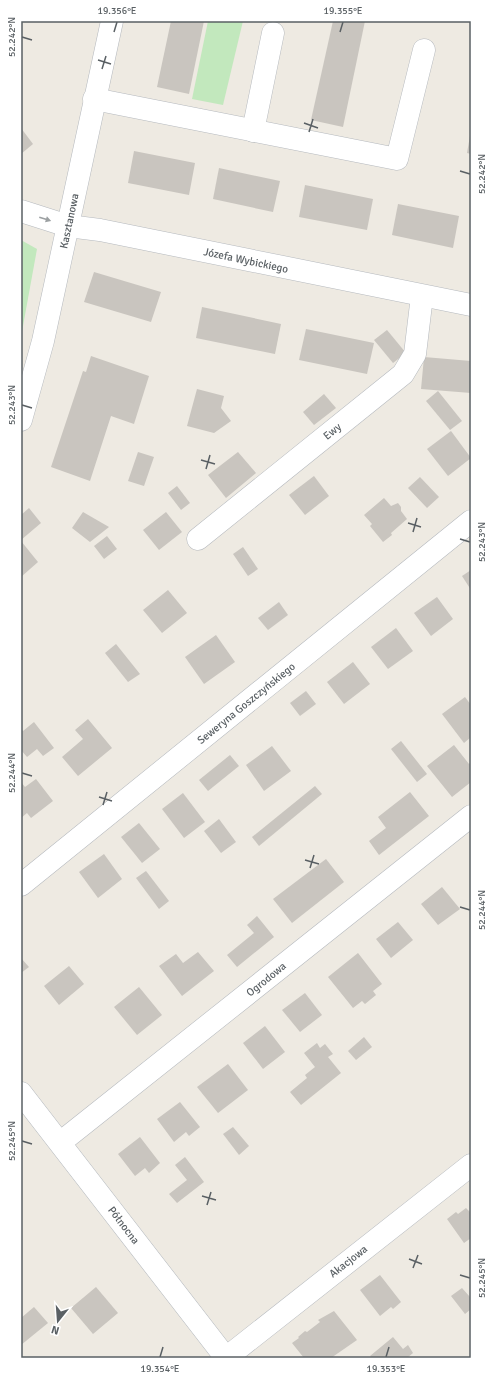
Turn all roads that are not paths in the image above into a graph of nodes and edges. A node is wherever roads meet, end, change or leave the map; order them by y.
1 (112, 21) edge
2 (273, 33) dead end
3 (424, 50) dead end
4 (94, 99) junction
5 (253, 131) junction
6 (21, 211) edge
7 (68, 226) junction
8 (422, 296) junction
9 (471, 305) edge
10 (21, 420) edge
11 (471, 521) edge
12 (198, 540) dead end
13 (471, 816) edge
14 (21, 884) edge
15 (21, 1093) edge
16 (61, 1142) junction
17 (471, 1165) edge
18 (226, 1358) edge

1 - 4 street, Kasztanowa
2 - 5 street
3 - 5 street
4 - 5 street
4 - 7 street, Kasztanowa
6 -> 7 street, Józefa Wybickiego
7 - 8 street, Józefa Wybickiego
7 - 10 street, Kasztanowa
8 - 9 street, Józefa Wybickiego
8 - 12 street, Ewy
11 - 14 street, Seweryna Goszczyńskiego
13 - 16 street, Ogrodowa
15 - 16 street, Północna
16 - 18 street, Północna
17 - 18 street, Akacjowa

